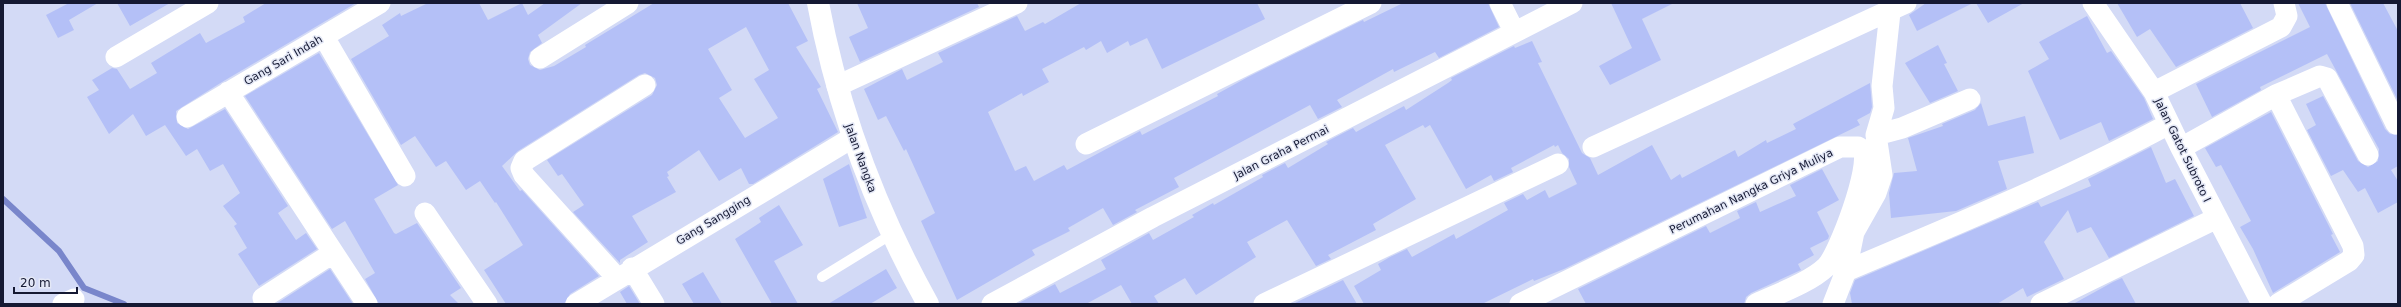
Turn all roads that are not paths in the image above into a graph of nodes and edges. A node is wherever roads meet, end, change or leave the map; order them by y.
1 (208, 3) edge
2 (380, 3) edge
3 (628, 3) edge
4 (818, 3) edge
5 (1018, 3) edge
6 (1370, 3) edge
7 (1500, 3) edge
8 (1572, 3) edge
9 (2093, 3) edge
10 (2284, 3) edge
11 (2337, 3) edge
12 (1896, 5) edge
13 (1514, 31) junction
14 (324, 37) junction
15 (116, 57) dead end
16 (540, 58) dead end
17 (645, 85) dead end
18 (837, 86) junction
19 (228, 92) junction
20 (2154, 92) junction
21 (2276, 95) junction
22 (1970, 99) dead end
23 (187, 117) dead end
24 (2169, 124) junction
25 (2396, 124) dead end
26 (1876, 134) junction
27 (852, 138) junction
28 (1086, 144) dead end
29 (1593, 147) dead end
30 (2181, 148) junction
31 (2368, 155) dead end
32 (1558, 164) dead end
33 (404, 176) dead end
34 (425, 212) dead end
35 (2217, 218) junction
36 (892, 234) junction
37 (333, 253) junction
38 (1846, 271) junction
39 (625, 273) junction
40 (822, 277) dead end
41 (263, 298) dead end
42 (367, 304) edge
43 (487, 304) edge
44 (576, 304) edge
45 (654, 304) edge
46 (928, 304) edge
47 (992, 304) edge
48 (1264, 304) edge
49 (1520, 304) edge
50 (1756, 304) edge
51 (1833, 304) edge
52 (2041, 304) edge
53 (2262, 304) edge
54 (2278, 304) edge

1 - 15 street
2 - 14 street, Gang Sari Indah
3 - 16 street
4 - 18 main road, Jalan Nangka
5 - 18 street
6 - 28 street
7 - 13 street
8 - 13 street, Jalan Graha Permai
9 - 20 street, Jalan Gatot Subroto I
10 - 20 street
11 - 25 street
12 - 26 street
12 - 29 street
13 - 47 street, Jalan Graha Permai
14 - 19 street, Gang Sari Indah
14 - 33 street
17 - 39 street
18 - 27 main road, Jalan Nangka
19 - 23 street, Gang Sari Indah
19 - 37 street
20 - 24 street, Jalan Gatot Subroto I
21 - 30 street
21 - 31 street
21 - 54 street
22 - 26 street
24 - 30 street, Jalan Gatot Subroto I
24 - 38 street
26 - 38 street
27 - 36 main road, Jalan Nangka
27 - 39 street, Gang Sangging
30 - 35 street, Jalan Gatot Subroto I
32 - 48 street
34 - 43 street
35 - 52 street
35 - 53 street, Jalan Gatot Subroto I
36 - 40 lane
36 - 46 main road, Jalan Nangka
37 - 41 street
37 - 42 street
38 - 51 street
39 - 44 street, Gang Sangging
39 - 45 street
49 - 50 street, Perumahan Nangka Griya Muliya

